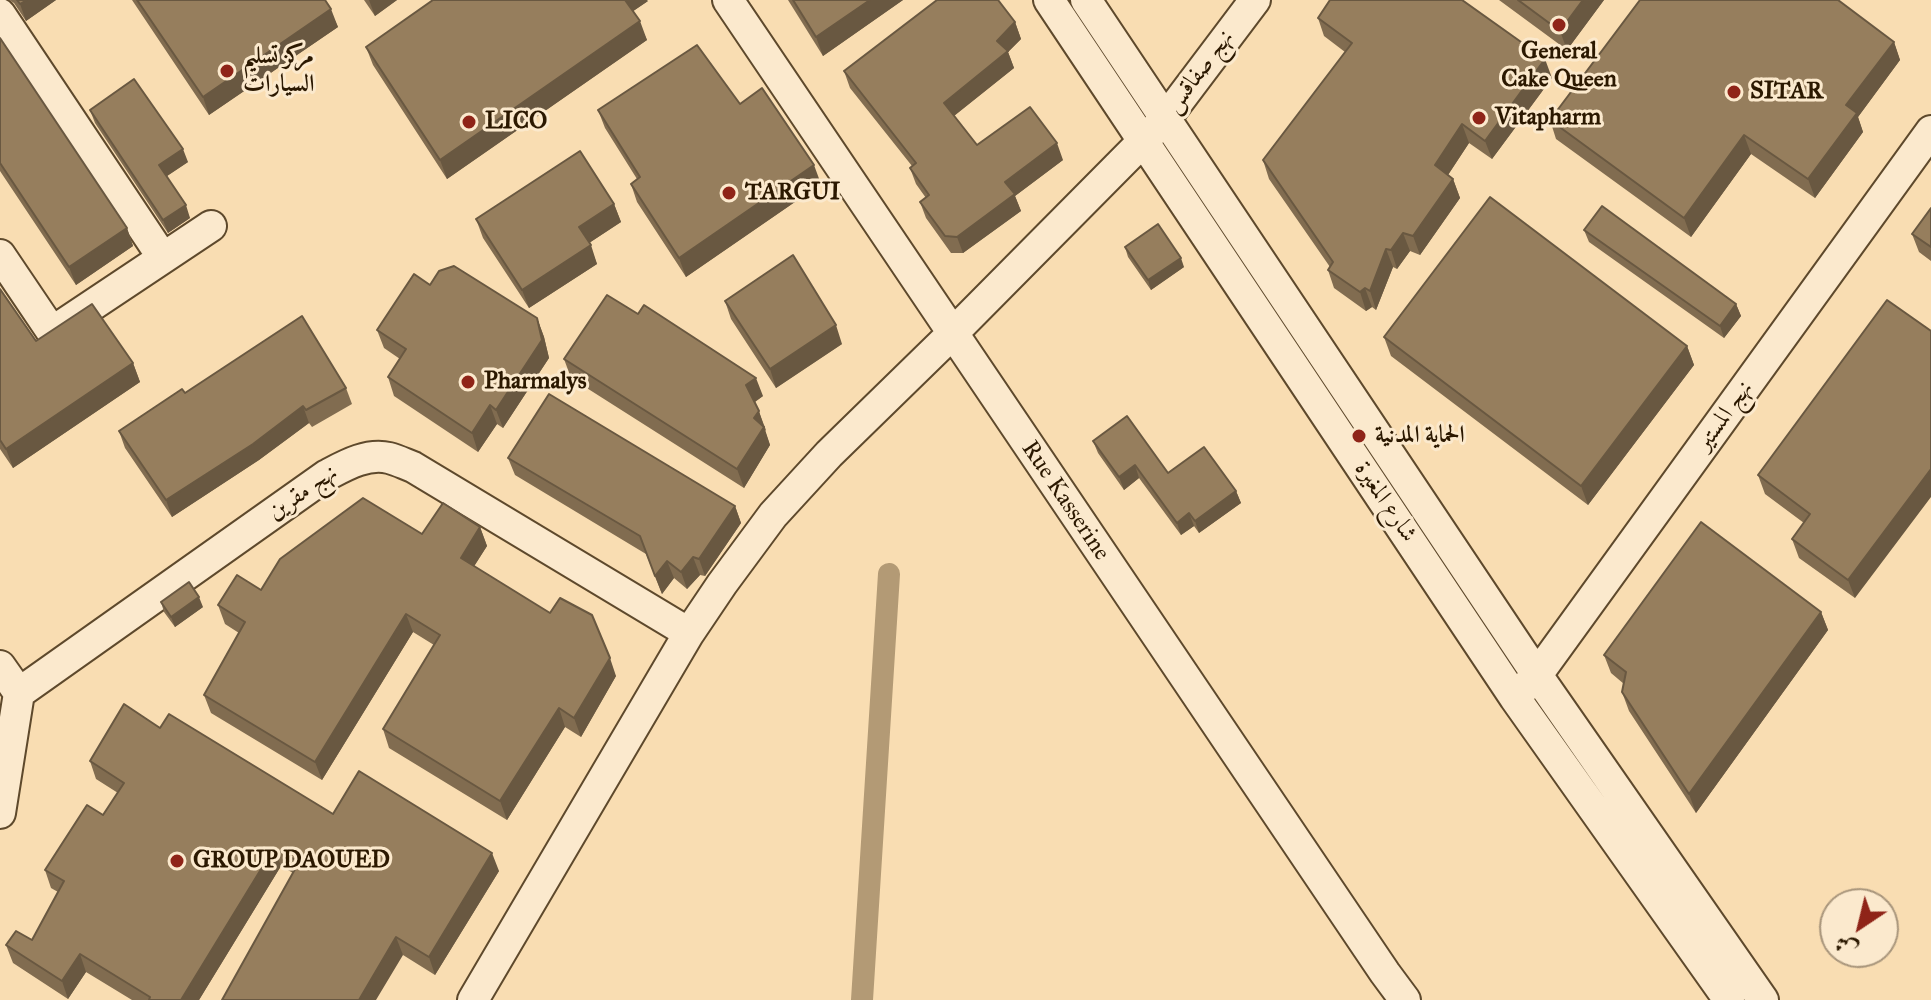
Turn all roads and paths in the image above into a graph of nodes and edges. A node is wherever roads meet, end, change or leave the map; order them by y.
1 (728, 0) edge
2 (1049, 0) edge
3 (1086, 0) edge
4 (1255, 0) edge
5 (0, 14) edge
6 (1166, 118) junction
7 (1931, 131) edge
8 (1143, 142) junction
9 (211, 226) dead end
10 (0, 255) edge
11 (163, 258) junction
12 (952, 334) junction
13 (689, 633) junction
14 (0, 666) edge
15 (1537, 675) junction
16 (19, 693) junction
17 (1515, 698) junction
18 (0, 813) edge
19 (473, 1000) edge
20 (1405, 1000) edge
21 (1729, 1000) edge
22 (1763, 1000) edge

1 - 12 street, Rue Kasserine
2 - 8 street, شارع المغيرة
3 - 6 street, شارع المغيرة
4 - 6 street, نهج صفاقس
5 - 11 street
6 - 8 street, نهج صفاقس
6 - 15 street, شارع المغيرة
7 - 15 street, نهج المستير
8 - 12 street, نهج صفاقس
8 - 17 street, شارع المغيرة
9 - 11 street
10 - 11 street
12 - 13 street, نهج صفاقس
12 - 20 street, Rue Kasserine
13 - 16 street, نهج مقرين
13 - 19 street, نهج صفاقس
14 - 16 street
15 - 17 street, نهج المستير
15 - 22 street, شارع المغيرة
16 - 18 street
17 - 21 street, شارع المغيرة

